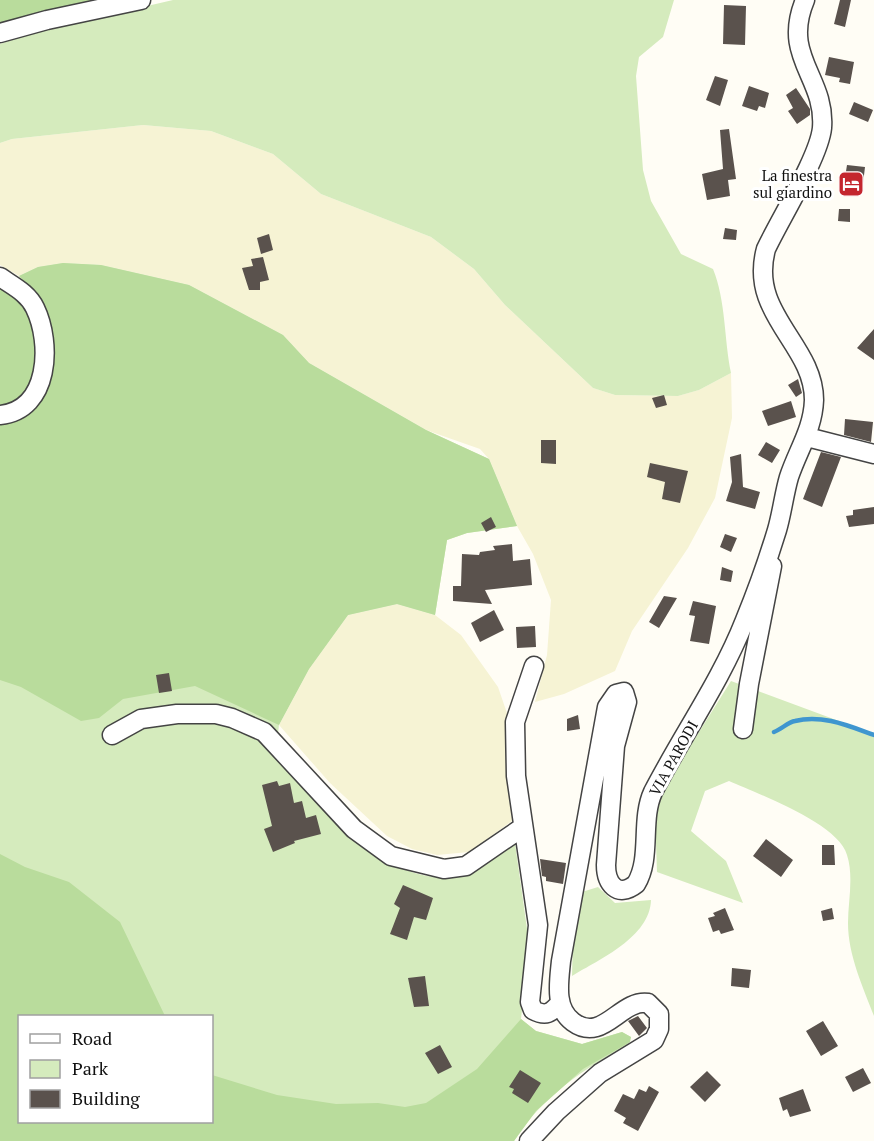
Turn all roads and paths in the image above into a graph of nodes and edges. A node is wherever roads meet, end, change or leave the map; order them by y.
1 (141, 0) edge
2 (805, 0) edge
3 (0, 33) edge
4 (0, 277) edge
5 (0, 415) edge
6 (807, 437) junction
7 (874, 454) edge
8 (777, 529) junction
9 (534, 666) dead end
10 (743, 729) dead end
11 (112, 735) dead end
12 (523, 827) junction
13 (560, 1003) junction
14 (530, 1141) edge

1 - 3 street
2 - 6 street, VIA PARODI
4 - 5 street
6 - 7 street
6 - 8 street, VIA PARODI
8 - 10 street
8 - 13 street, VIA PARODI
9 - 12 street
11 - 12 street
12 - 13 street
13 - 14 street

